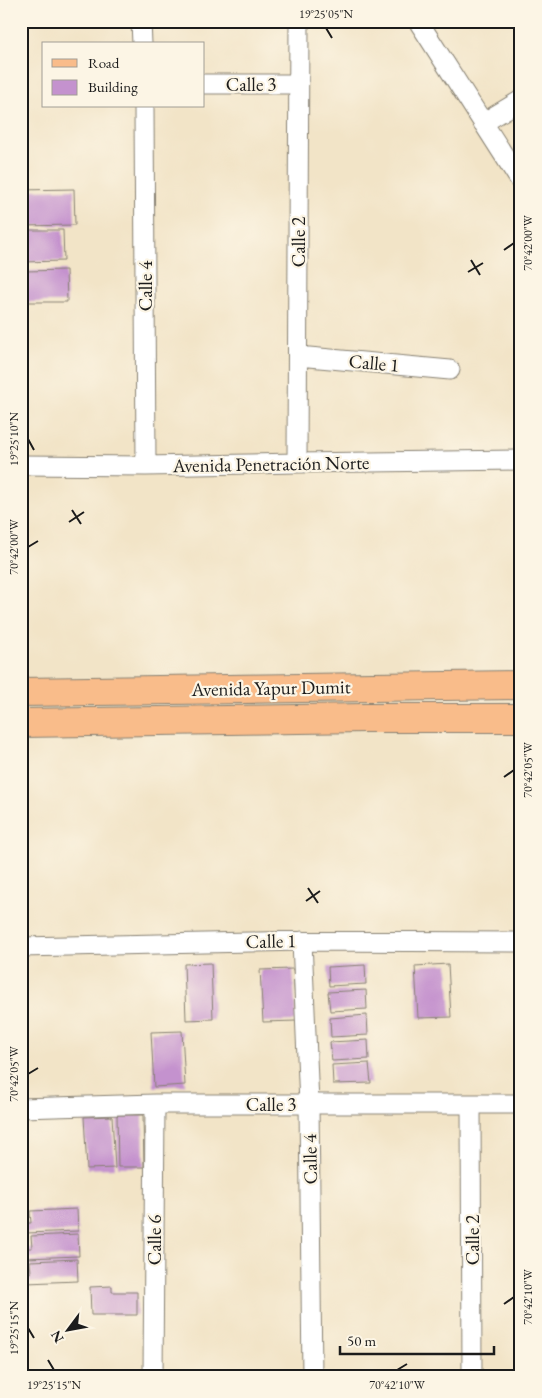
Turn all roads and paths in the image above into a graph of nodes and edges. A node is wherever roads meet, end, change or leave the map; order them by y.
1 (141, 21) edge
2 (298, 21) edge
3 (418, 21) edge
4 (142, 42) edge
5 (205, 84) edge
6 (298, 84) junction
7 (521, 100) edge
8 (144, 108) edge
9 (483, 123) junction
10 (521, 182) edge
11 (298, 356) junction
12 (450, 370) dead end
13 (521, 460) edge
14 (297, 463) junction
15 (21, 465) edge
16 (146, 466) junction
17 (521, 685) edge
18 (21, 692) edge
19 (521, 718) edge
20 (21, 723) edge
21 (302, 941) junction
22 (521, 942) edge
23 (21, 947) edge
24 (154, 1104) junction
25 (310, 1104) junction
26 (471, 1104) junction
27 (521, 1104) edge
28 (21, 1108) edge
29 (153, 1377) edge
30 (312, 1377) edge
31 (472, 1377) edge

1 - 4 street
2 - 6 street, Calle 2
3 - 9 street
5 - 6 street, Calle 3
6 - 11 street, Calle 2
7 - 9 street
8 - 16 street, Calle 4
9 - 10 street
11 - 12 street, Calle 1
11 - 14 street, Calle 2
13 - 14 street, Avenida Penetración Norte
14 - 16 street, Avenida Penetración Norte
15 - 16 street, Avenida Penetración Norte
17 - 18 main road, Avenida Yapur Dumit
19 - 20 main road, Avenida Yapur Dumit
21 - 22 street, Calle 1
21 - 23 street, Calle 1
21 - 25 street, Calle 4
24 - 25 street, Calle 3
24 - 28 street, Calle 3
24 - 29 street, Calle 6
25 - 26 street, Calle 3
25 - 30 street, Calle 4
26 - 27 street, Calle 3
26 - 31 street, Calle 2

